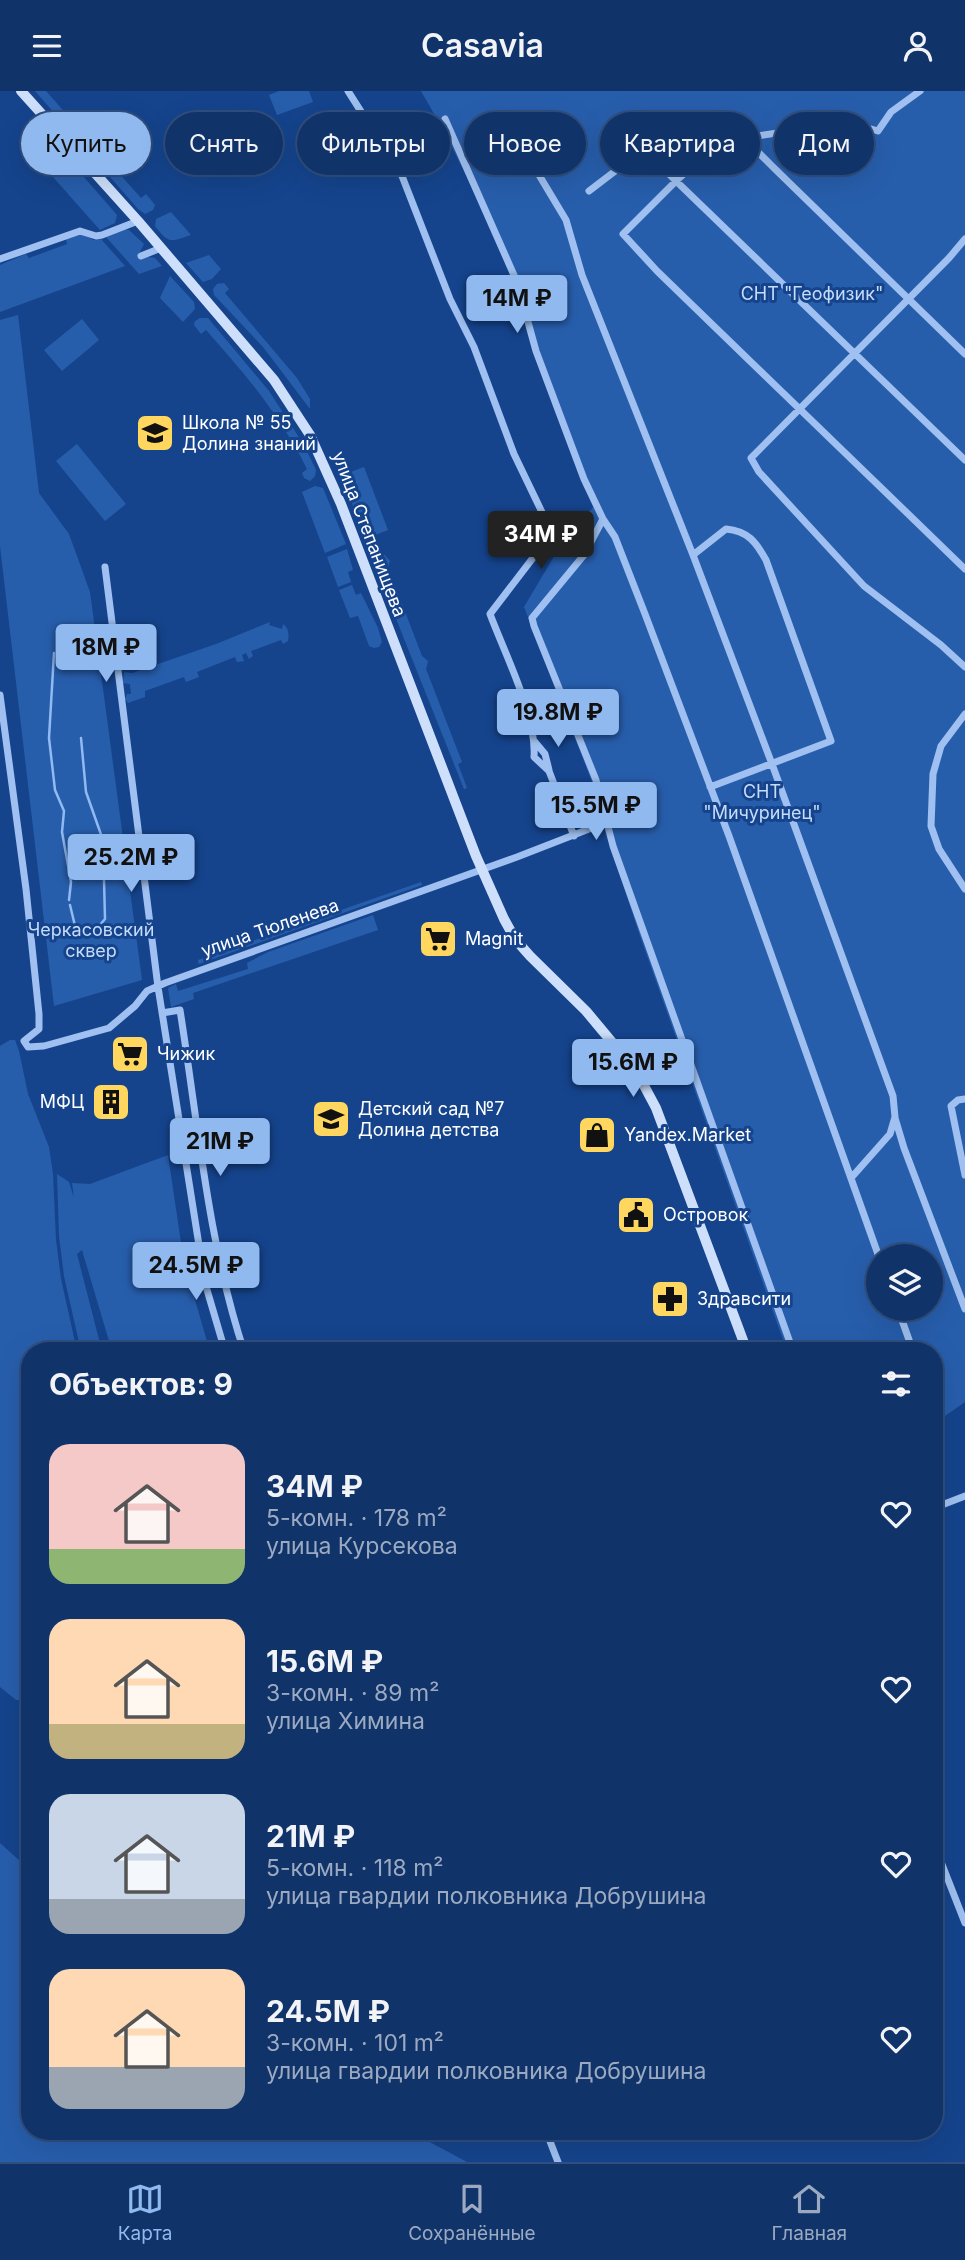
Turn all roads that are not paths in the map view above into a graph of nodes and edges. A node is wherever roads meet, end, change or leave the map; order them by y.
1 (22, 91) edge
2 (348, 91) edge
3 (920, 91) edge
4 (450, 130) edge
5 (760, 136) edge
6 (760, 154) edge
7 (539, 175) dead end
8 (683, 175) edge
9 (676, 181) junction
10 (589, 191) dead end
11 (138, 221) junction
12 (965, 239) edge
13 (161, 248) junction
14 (141, 256) dead end
15 (0, 259) edge
16 (908, 300) junction
17 (856, 352) junction
18 (965, 354) edge
19 (799, 408) junction
20 (965, 460) edge
21 (603, 519) junction
22 (693, 555) junction
23 (104, 568) dead end
24 (965, 569) edge
25 (965, 667) edge
26 (0, 695) edge
27 (965, 714) edge
28 (772, 764) junction
29 (710, 787) junction
30 (607, 822) junction
31 (574, 836) junction
32 (482, 869) junction
33 (965, 889) edge
34 (158, 986) junction
35 (162, 1013) junction
36 (965, 1098) edge
37 (895, 1117) junction
38 (965, 1173) edge
39 (851, 1178) junction
40 (874, 1244) edge
41 (965, 1309) edge
42 (902, 1321) edge
43 (222, 1342) edge
44 (241, 1342) edge
45 (744, 1342) edge
46 (790, 1342) edge
47 (910, 1342) edge
48 (965, 1496) edge
49 (943, 1505) edge
50 (943, 1867) edge
51 (965, 1923) edge
52 (549, 2140) edge
53 (558, 2162) edge

1 - 11 street, улица Степанищева
2 - 31 street
3 - 5 street
4 - 21 street
6 - 16 street
7 - 22 street
8 - 9 street
9 - 10 street
9 - 17 street
9 - 19 street
11 - 13 street, улица Степанищева
11 - 15 street
12 - 16 street
13 - 14 street
13 - 32 street, улица Степанищева
16 - 17 street
16 - 18 street
17 - 19 street
17 - 20 street
19 - 24 street
19 - 25 street
21 - 29 street
21 - 30 street
22 - 28 street
22 - 28 street
23 - 34 street
26 - 34 street, улица Тюленева
27 - 33 street
28 - 29 street
28 - 37 street
29 - 39 street
30 - 31 street, улица Тюленева
30 - 46 street
31 - 32 street, улица Тюленева
32 - 34 street, улица Тюленева
32 - 45 street, улица Степанищева
34 - 35 street
35 - 43 street
35 - 44 street
36 - 38 street
37 - 39 street
37 - 41 street
39 - 40 street
42 - 47 street
48 - 49 street
50 - 51 street
52 - 53 street

